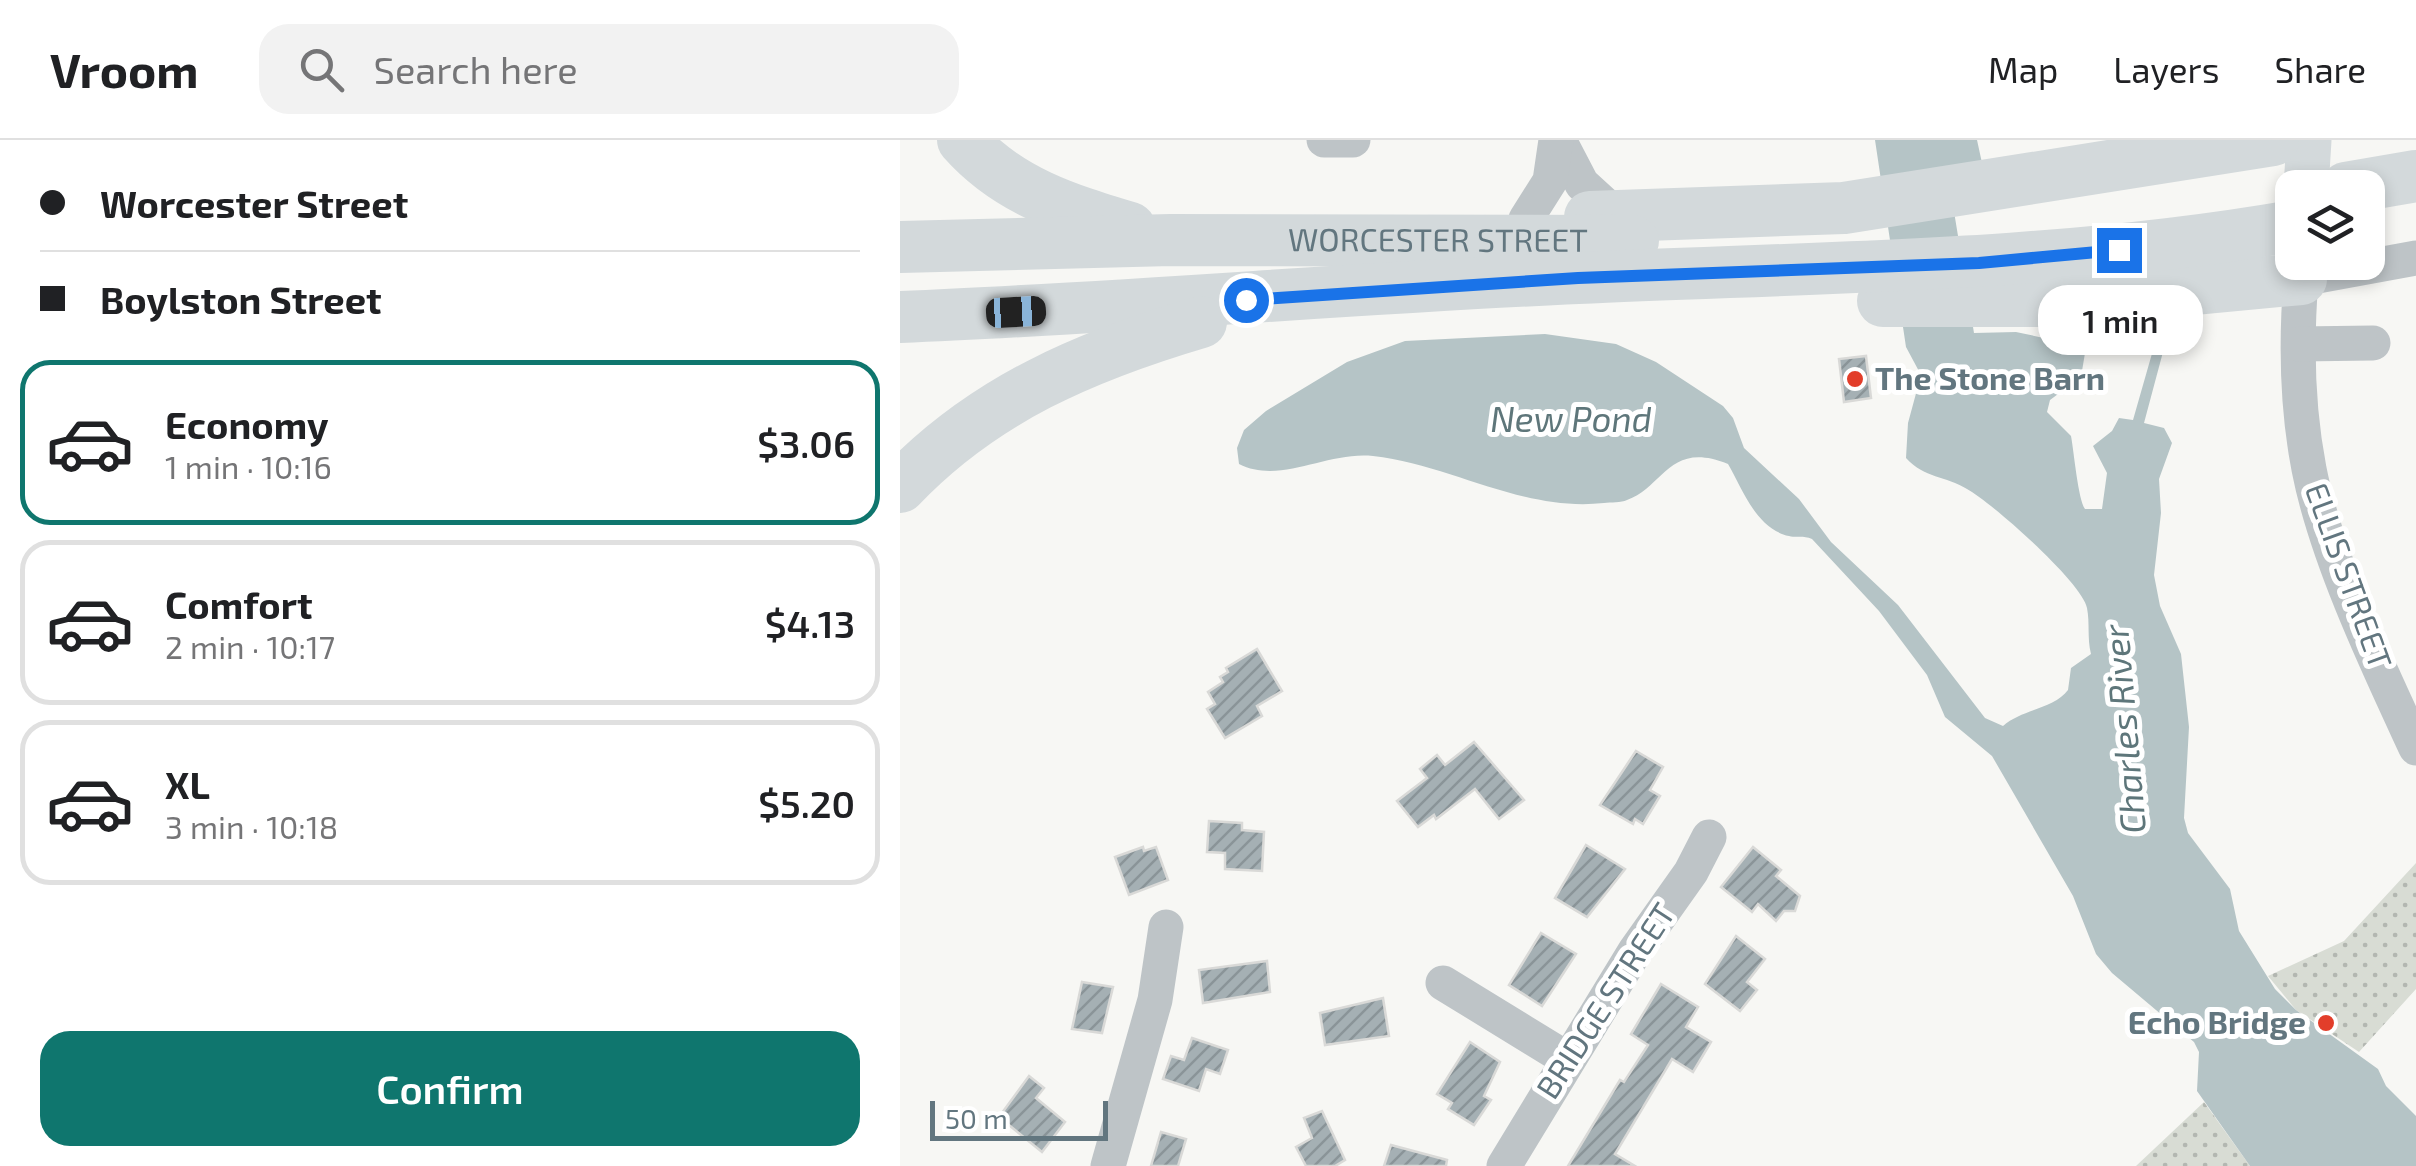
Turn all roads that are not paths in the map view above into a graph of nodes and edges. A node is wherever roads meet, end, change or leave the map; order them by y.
1 (963, 140) edge
2 (1324, 140) edge
3 (1354, 140) edge
4 (1558, 140) edge
5 (2273, 140) edge
6 (2308, 140) edge
7 (2307, 170) edge
8 (2275, 202) edge
9 (1618, 216) junction
10 (1526, 218) junction
11 (2232, 220) junction
12 (2275, 224) edge
13 (1180, 241) junction
14 (1308, 242) junction
15 (1976, 246) junction
16 (900, 248) edge
17 (1876, 252) junction
18 (2416, 258) edge
19 (2385, 261) edge
20 (2275, 274) edge
21 (2301, 280) edge
22 (1289, 296) junction
23 (900, 317) edge
24 (2373, 343) dead end
25 (2299, 344) junction
26 (900, 488) edge
27 (2416, 748) edge
28 (1709, 837) dead end
29 (1166, 928) dead end
30 (1442, 983) dead end
31 (1567, 1059) junction
32 (1108, 1166) edge
33 (1504, 1166) edge

1 - 13 highway
2 - 3 street
4 - 9 street
4 - 10 street
5 - 15 highway
6 - 7 main road
8 - 11 highway
9 - 10 highway
9 - 17 highway
10 - 14 highway
11 - 12 highway
11 - 15 highway
13 - 14 highway, WORCESTER STREET
13 - 16 highway, WORCESTER STREET
14 - 17 highway, WORCESTER STREET
15 - 17 highway, WORCESTER STREET
15 - 17 highway
15 - 20 highway
17 - 22 highway, WORCESTER STREET
18 - 19 street
21 - 25 street, ELLIS STREET
22 - 23 highway, WORCESTER STREET
22 - 26 highway
24 - 25 street
25 - 27 street, ELLIS STREET
28 - 31 street, BRIDGE STREET
29 - 32 street
30 - 31 street
31 - 33 street, BRIDGE STREET

